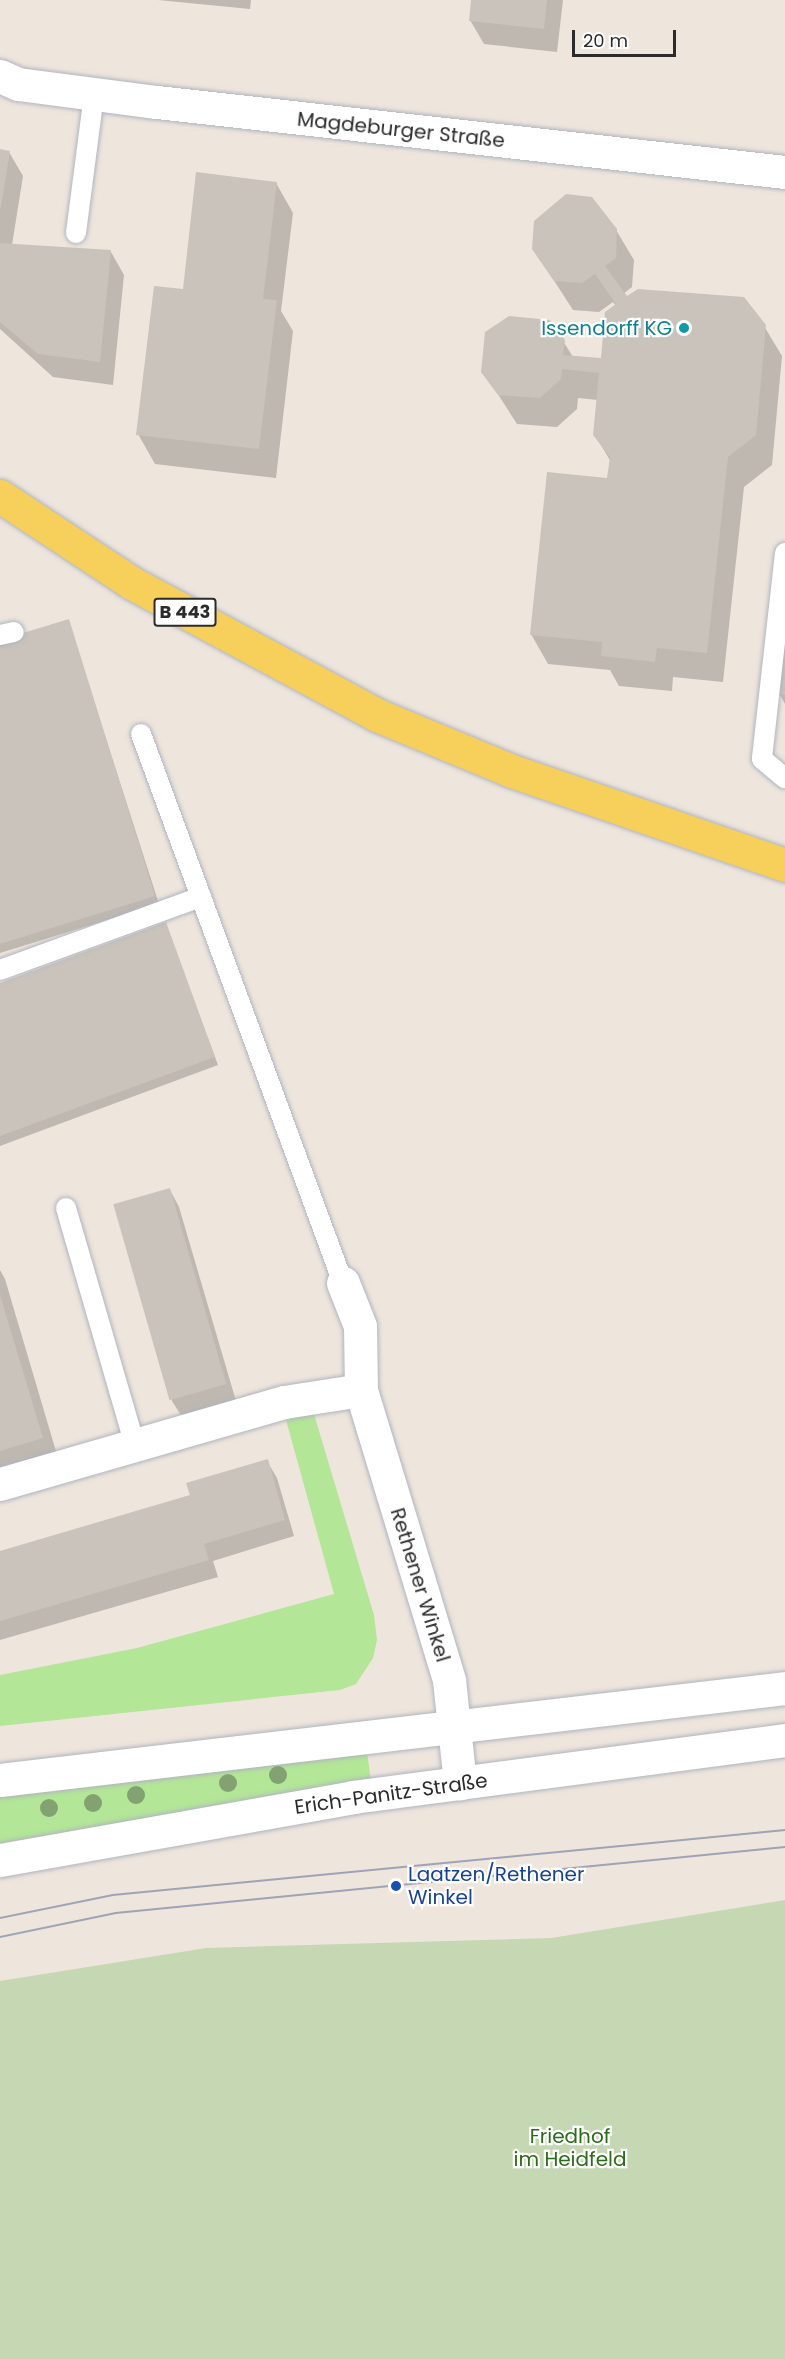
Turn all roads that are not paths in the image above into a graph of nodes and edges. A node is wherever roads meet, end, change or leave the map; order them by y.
1 (6, 81) edge
2 (94, 94) junction
3 (785, 172) edge
4 (76, 233) dead end
5 (0, 496) edge
6 (785, 553) edge
7 (141, 734) dead end
8 (785, 778) edge
9 (785, 865) edge
10 (201, 897) junction
11 (0, 970) edge
12 (66, 1208) dead end
13 (343, 1283) joint
14 (361, 1390) junction
15 (135, 1445) junction
16 (0, 1484) edge
17 (785, 1688) edge
18 (453, 1726) junction
19 (785, 1740) edge
20 (0, 1780) edge
21 (460, 1783) junction
22 (0, 1860) edge

1 - 2 street, Magdeburger Straße
2 - 3 street, Magdeburger Straße
2 - 4 lane
5 - 9 main road, B 443
6 - 8 lane
7 - 10 lane
10 - 11 lane
10 - 13 lane
12 - 15 lane
13 - 14 street, Rethener Winkel
14 - 15 street
14 - 18 street, Rethener Winkel
15 - 16 street
17 - 18 street
18 - 20 street
18 - 21 street, Rethener Winkel
19 - 21 street, Erich-Panitz-Straße
21 - 22 street, Erich-Panitz-Straße

